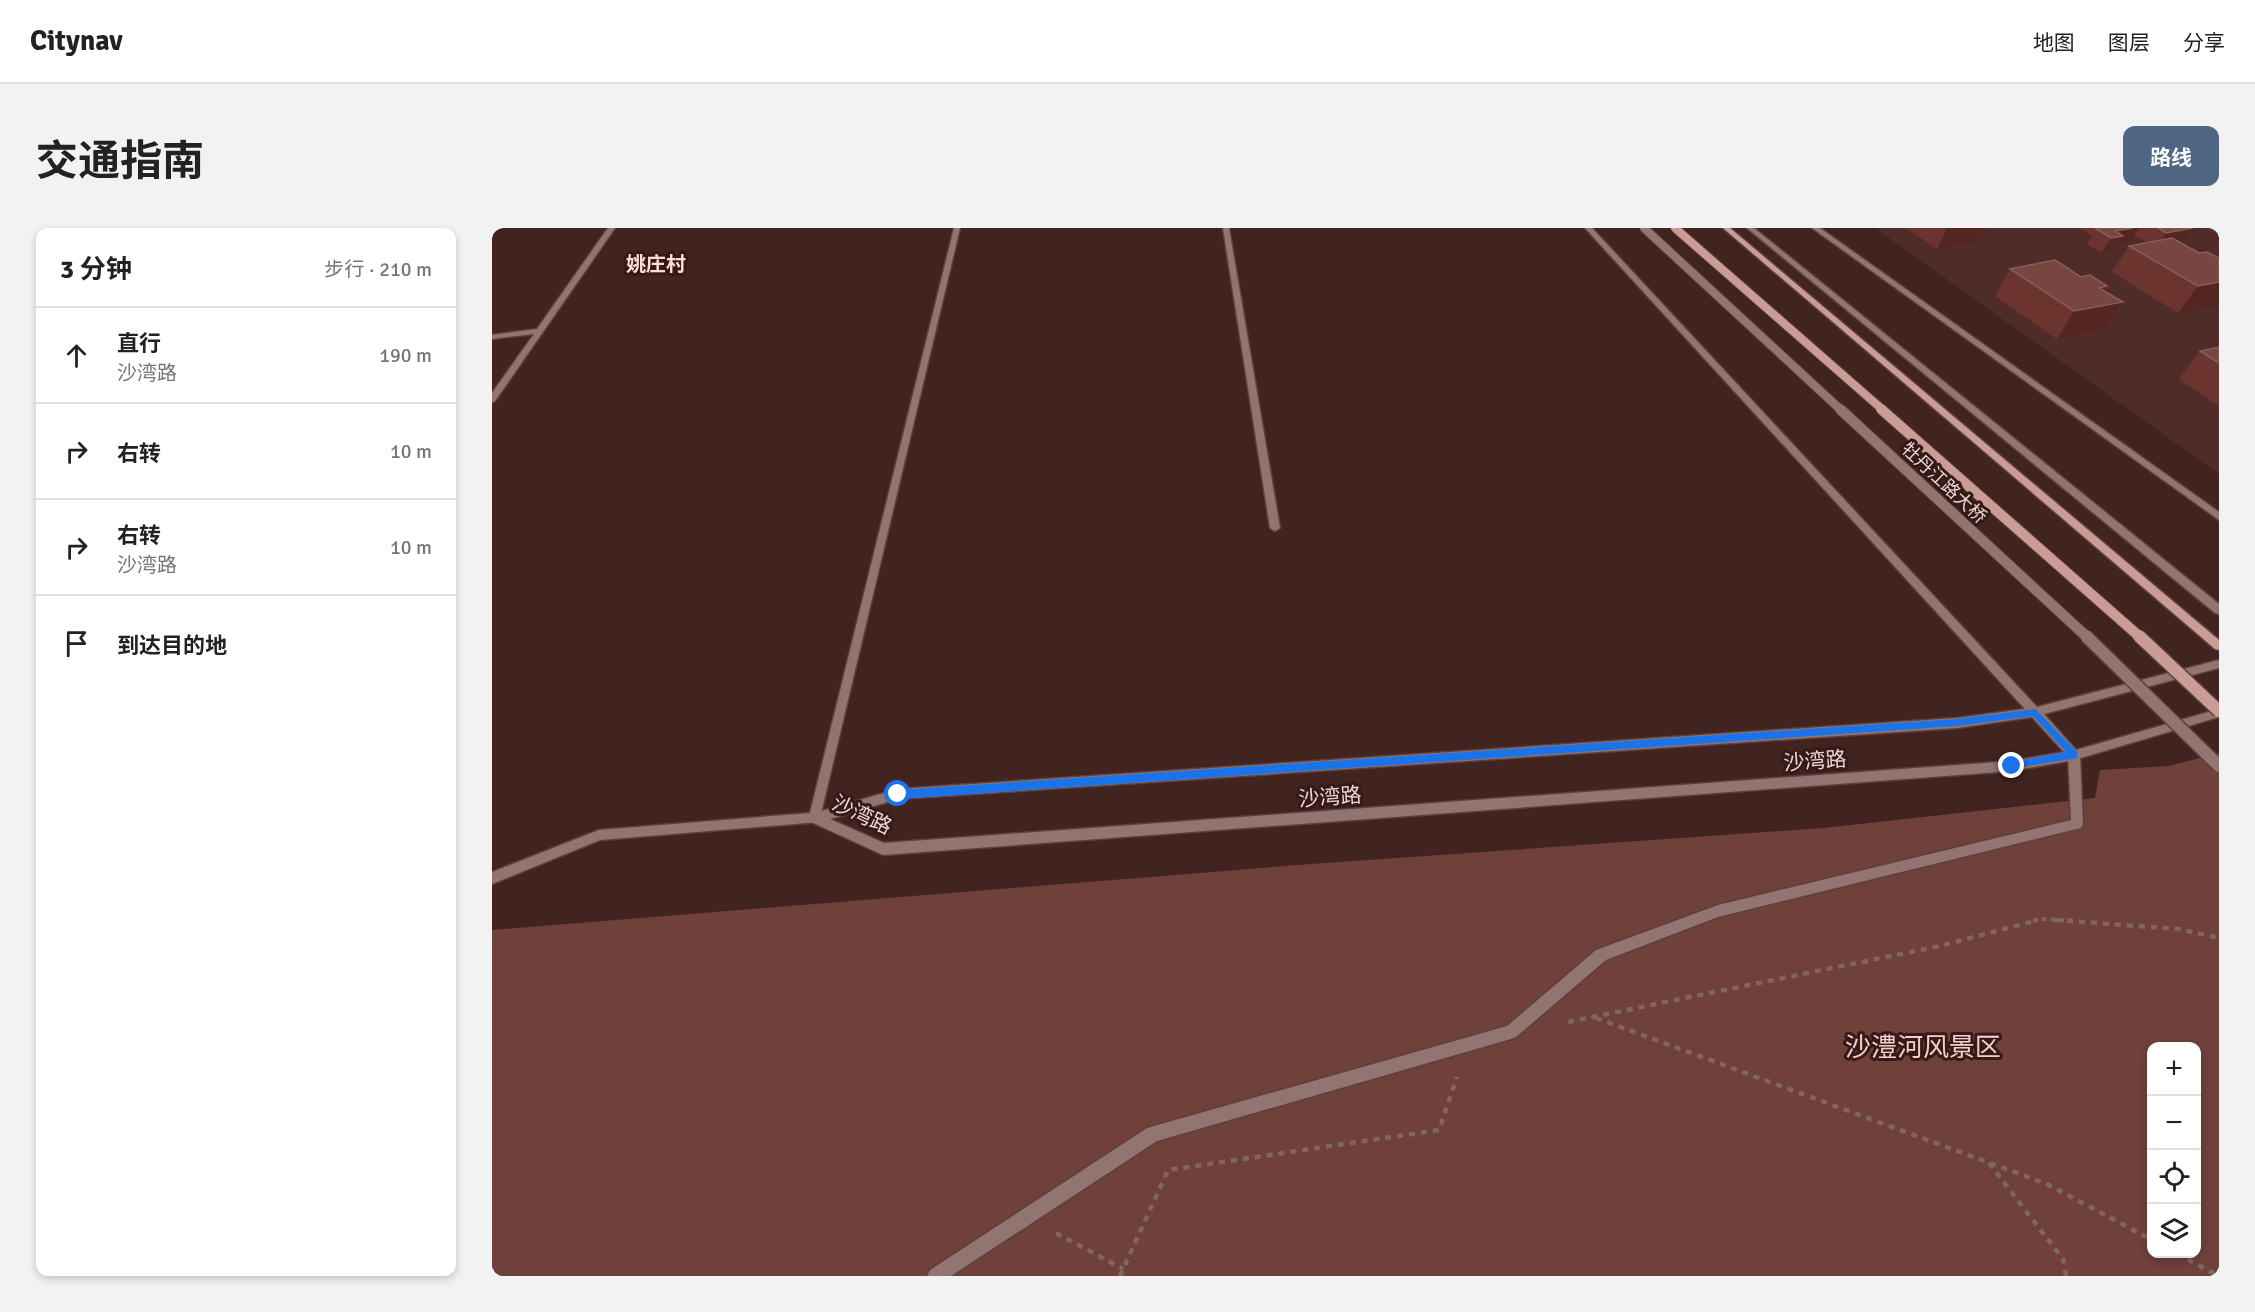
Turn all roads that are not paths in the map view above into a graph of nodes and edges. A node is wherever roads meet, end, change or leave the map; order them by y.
1 (612, 228) edge
2 (957, 228) edge
3 (1226, 228) edge
4 (1588, 228) edge
5 (1644, 228) edge
6 (1675, 228) edge
7 (1726, 228) edge
8 (1749, 228) edge
9 (1815, 228) edge
10 (538, 331) junction
11 (492, 336) edge
12 (492, 399) edge
13 (2219, 517) edge
14 (1275, 528) dead end
15 (2219, 610) edge
16 (2219, 646) edge
17 (2219, 664) edge
18 (2035, 712) junction
19 (2219, 712) edge
20 (2074, 755) junction
21 (2219, 766) edge
22 (815, 818) junction
23 (492, 878) edge
24 (936, 1276) edge

1 - 10 street
2 - 22 street
3 - 14 street
4 - 18 street
5 - 21 street, 牡丹江路大桥, bridge
6 - 19 main road, 牡丹江路大桥, bridge
7 - 16 main road
8 - 15 street
9 - 13 street
10 - 11 street
10 - 12 street
17 - 18 street, 沙湾路
18 - 20 street
18 - 22 street, 沙湾路
19 - 20 street, 沙湾路
20 - 22 street, 沙湾路
20 - 24 street
22 - 23 street

